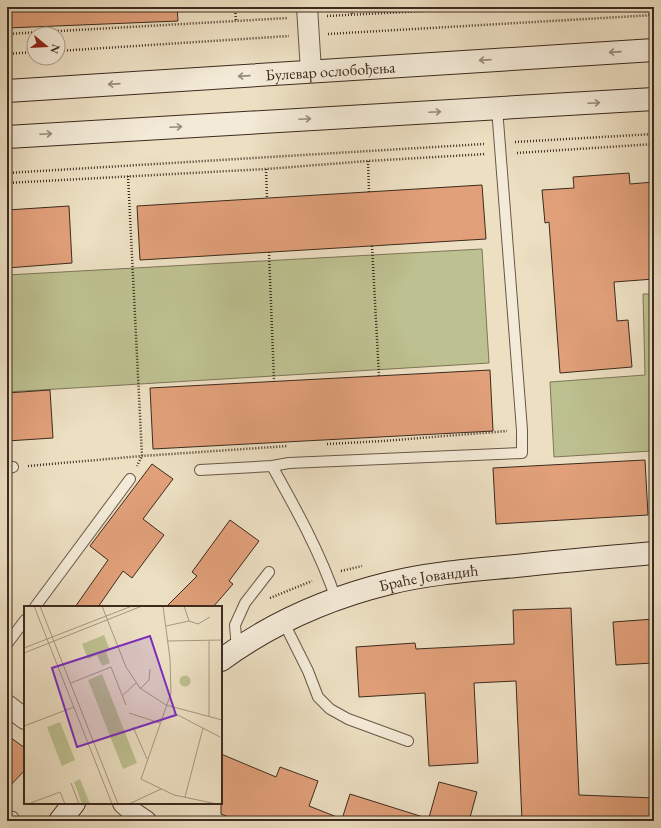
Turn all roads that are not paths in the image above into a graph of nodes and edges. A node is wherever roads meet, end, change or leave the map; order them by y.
1 (308, 20) edge
2 (654, 50) edge
3 (310, 71) junction
4 (7, 91) edge
5 (654, 99) edge
6 (498, 108) junction
7 (7, 137) edge
8 (272, 466) junction
9 (200, 470) dead end
10 (130, 479) dead end
11 (654, 554) edge
12 (269, 572) dead end
13 (336, 599) junction
14 (36, 606) edge
15 (24, 621) edge
16 (283, 621) junction
17 (7, 644) edge
18 (229, 655) edge
19 (7, 705) edge
20 (24, 718) edge
21 (408, 741) dead end
22 (73, 804) edge
23 (124, 804) edge
24 (60, 821) edge
25 (146, 821) edge

1 - 3 street
2 -> 3 main road, Булевар ослобођења
3 -> 4 main road, Булевар ослобођења
6 -> 5 main road
7 -> 6 main road
6 - 8 lane
8 - 9 lane
8 - 13 lane
10 - 14 lane
11 - 13 main road, Браће Јовандић
12 - 18 lane
13 - 16 main road, Браће Јовандић
15 - 17 lane
16 - 18 main road, Браће Јовандић
16 - 21 lane
19 - 20 street
22 - 24 main road
23 - 25 street

